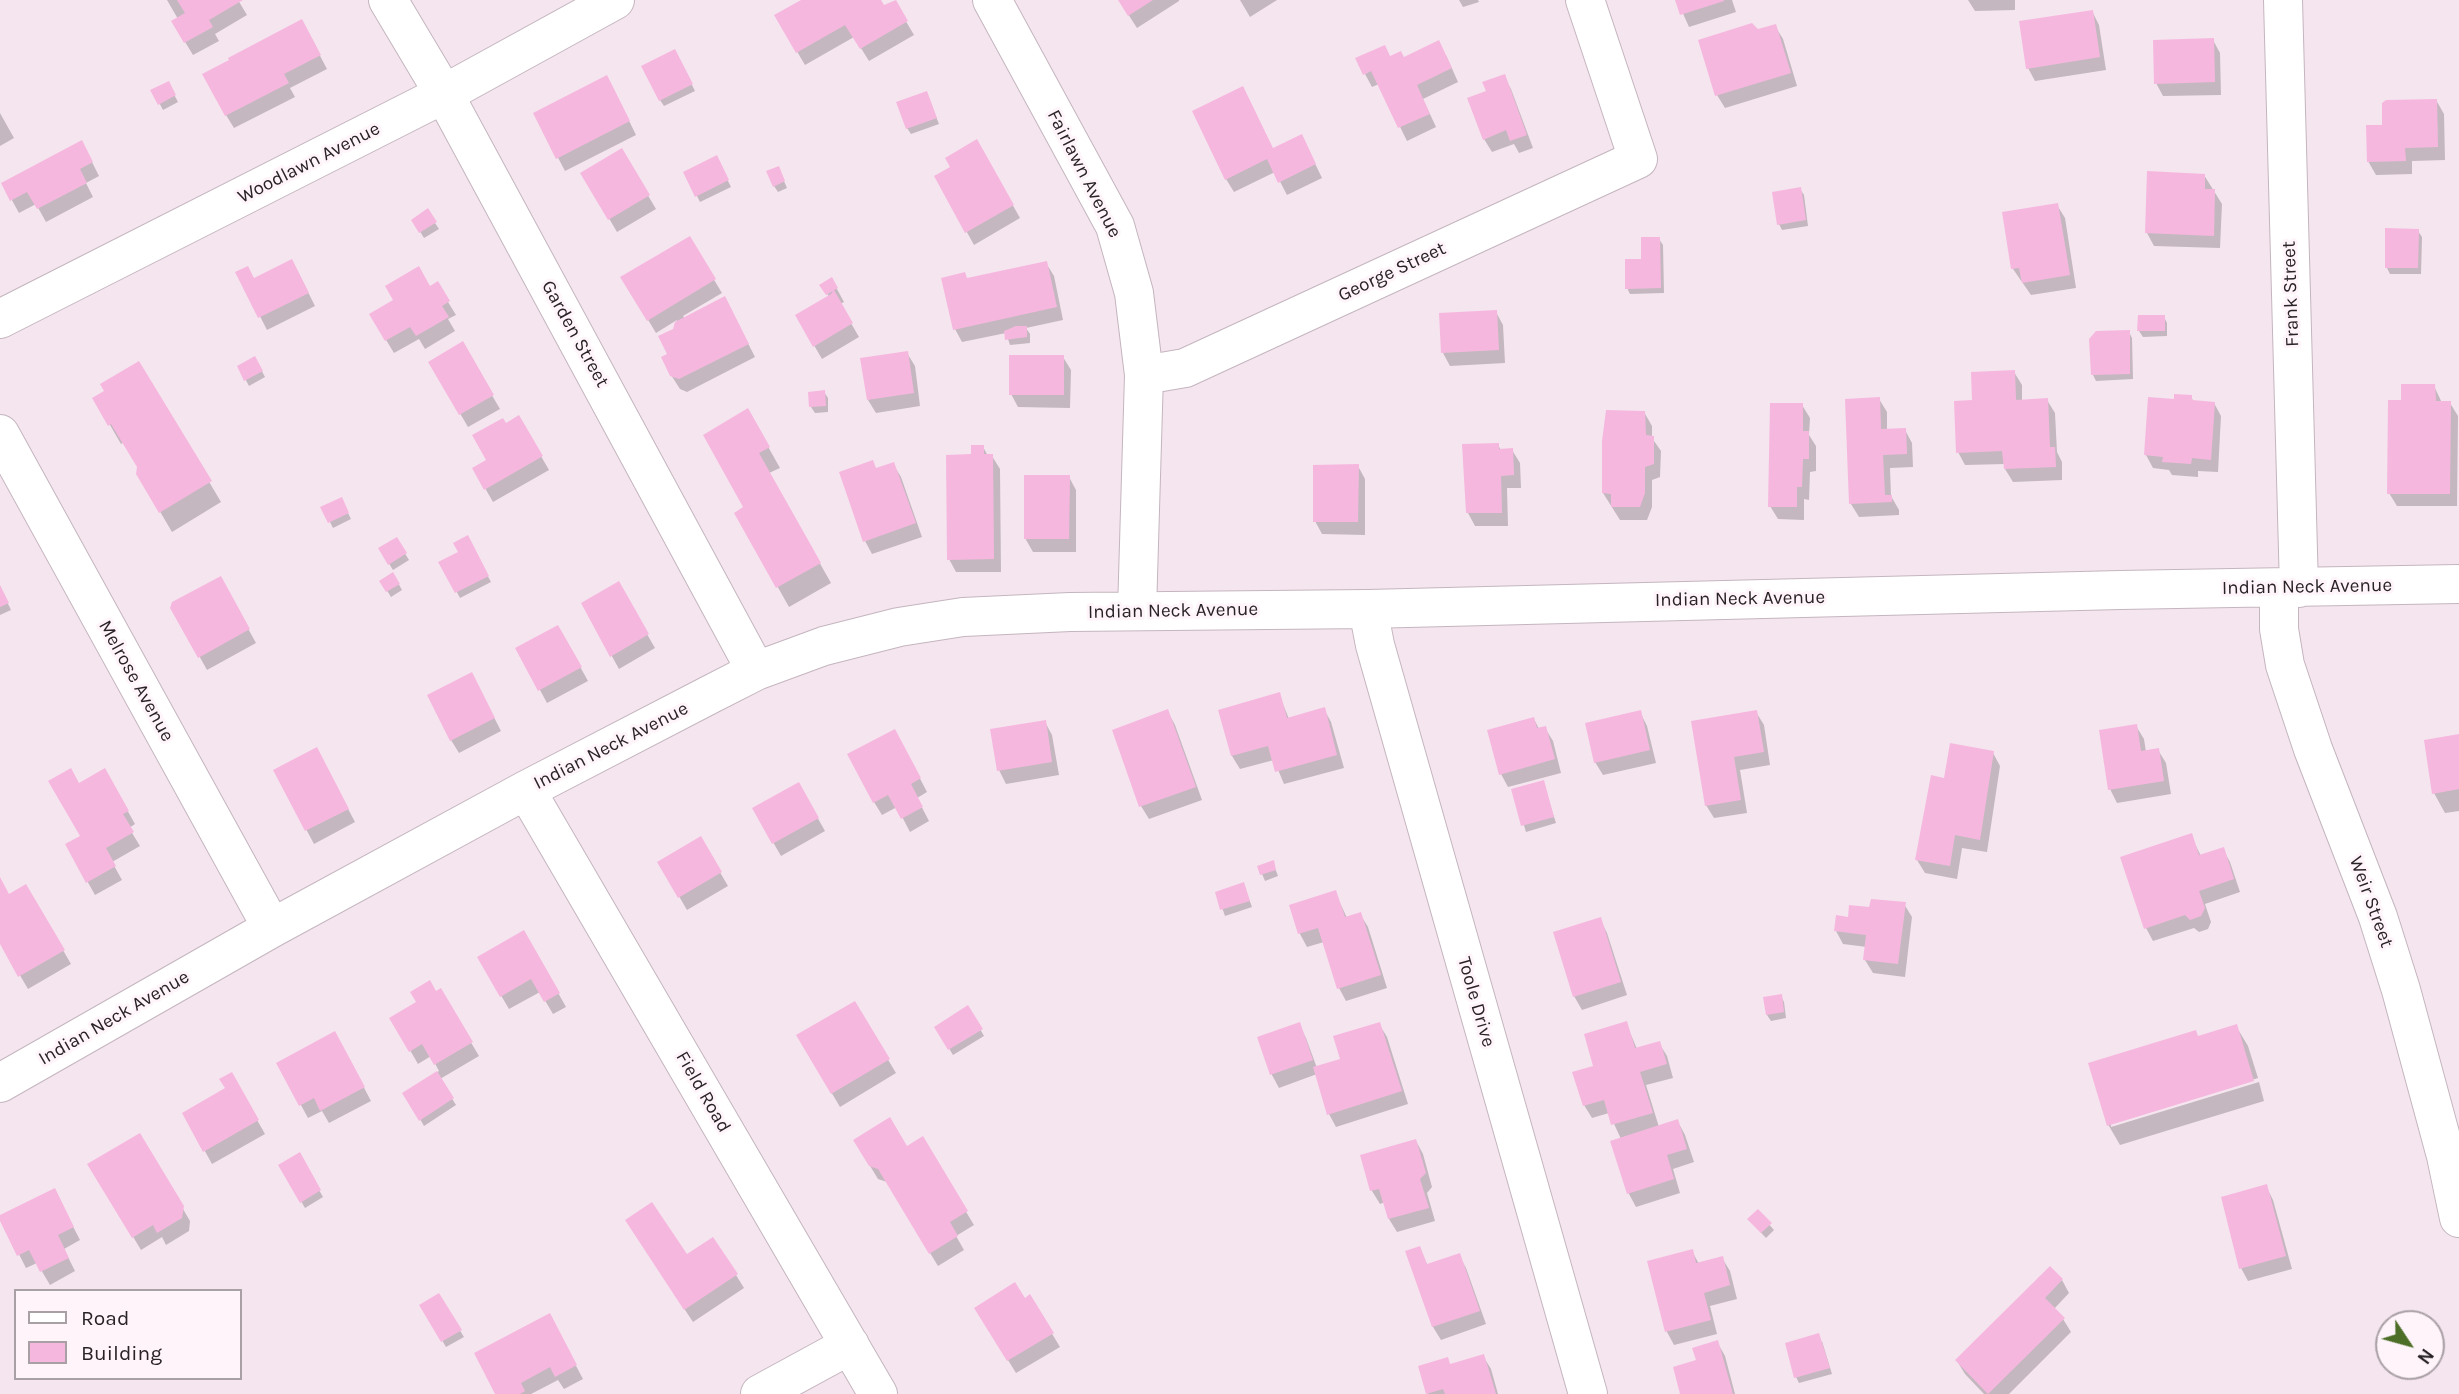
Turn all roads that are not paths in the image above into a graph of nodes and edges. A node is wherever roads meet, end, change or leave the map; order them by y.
1 (388, 0) edge
2 (615, 0) edge
3 (992, 0) edge
4 (1585, 0) edge
5 (2283, 0) edge
6 (444, 94) junction
7 (0, 319) edge
8 (1144, 375) junction
9 (0, 434) edge
10 (2459, 584) edge
11 (2289, 588) junction
12 (1368, 609) junction
13 (1137, 611) junction
14 (756, 671) junction
15 (526, 790) junction
16 (272, 928) junction
17 (0, 1083) edge
18 (2459, 1218) edge
19 (850, 1345) junction
20 (760, 1394) edge
21 (878, 1394) edge
22 (1588, 1394) edge

1 - 6 street, Garden Street
2 - 6 street, Woodlawn Avenue
3 - 8 street, Fairlawn Avenue
4 - 8 street, George Street
5 - 11 street, Frank Street
6 - 7 street, Woodlawn Avenue
6 - 14 street, Garden Street
8 - 13 street, Fairlawn Avenue
9 - 16 street, Melrose Avenue
10 - 11 street, Indian Neck Avenue
11 - 12 street, Indian Neck Avenue
11 - 18 street, Weir Street
12 - 13 street, Indian Neck Avenue
12 - 22 street, Toole Drive
13 - 14 street, Indian Neck Avenue
14 - 15 street, Indian Neck Avenue
15 - 16 street, Indian Neck Avenue
15 - 19 street, Field Road
16 - 17 street, Indian Neck Avenue
19 - 20 street
19 - 21 street, Field Road

